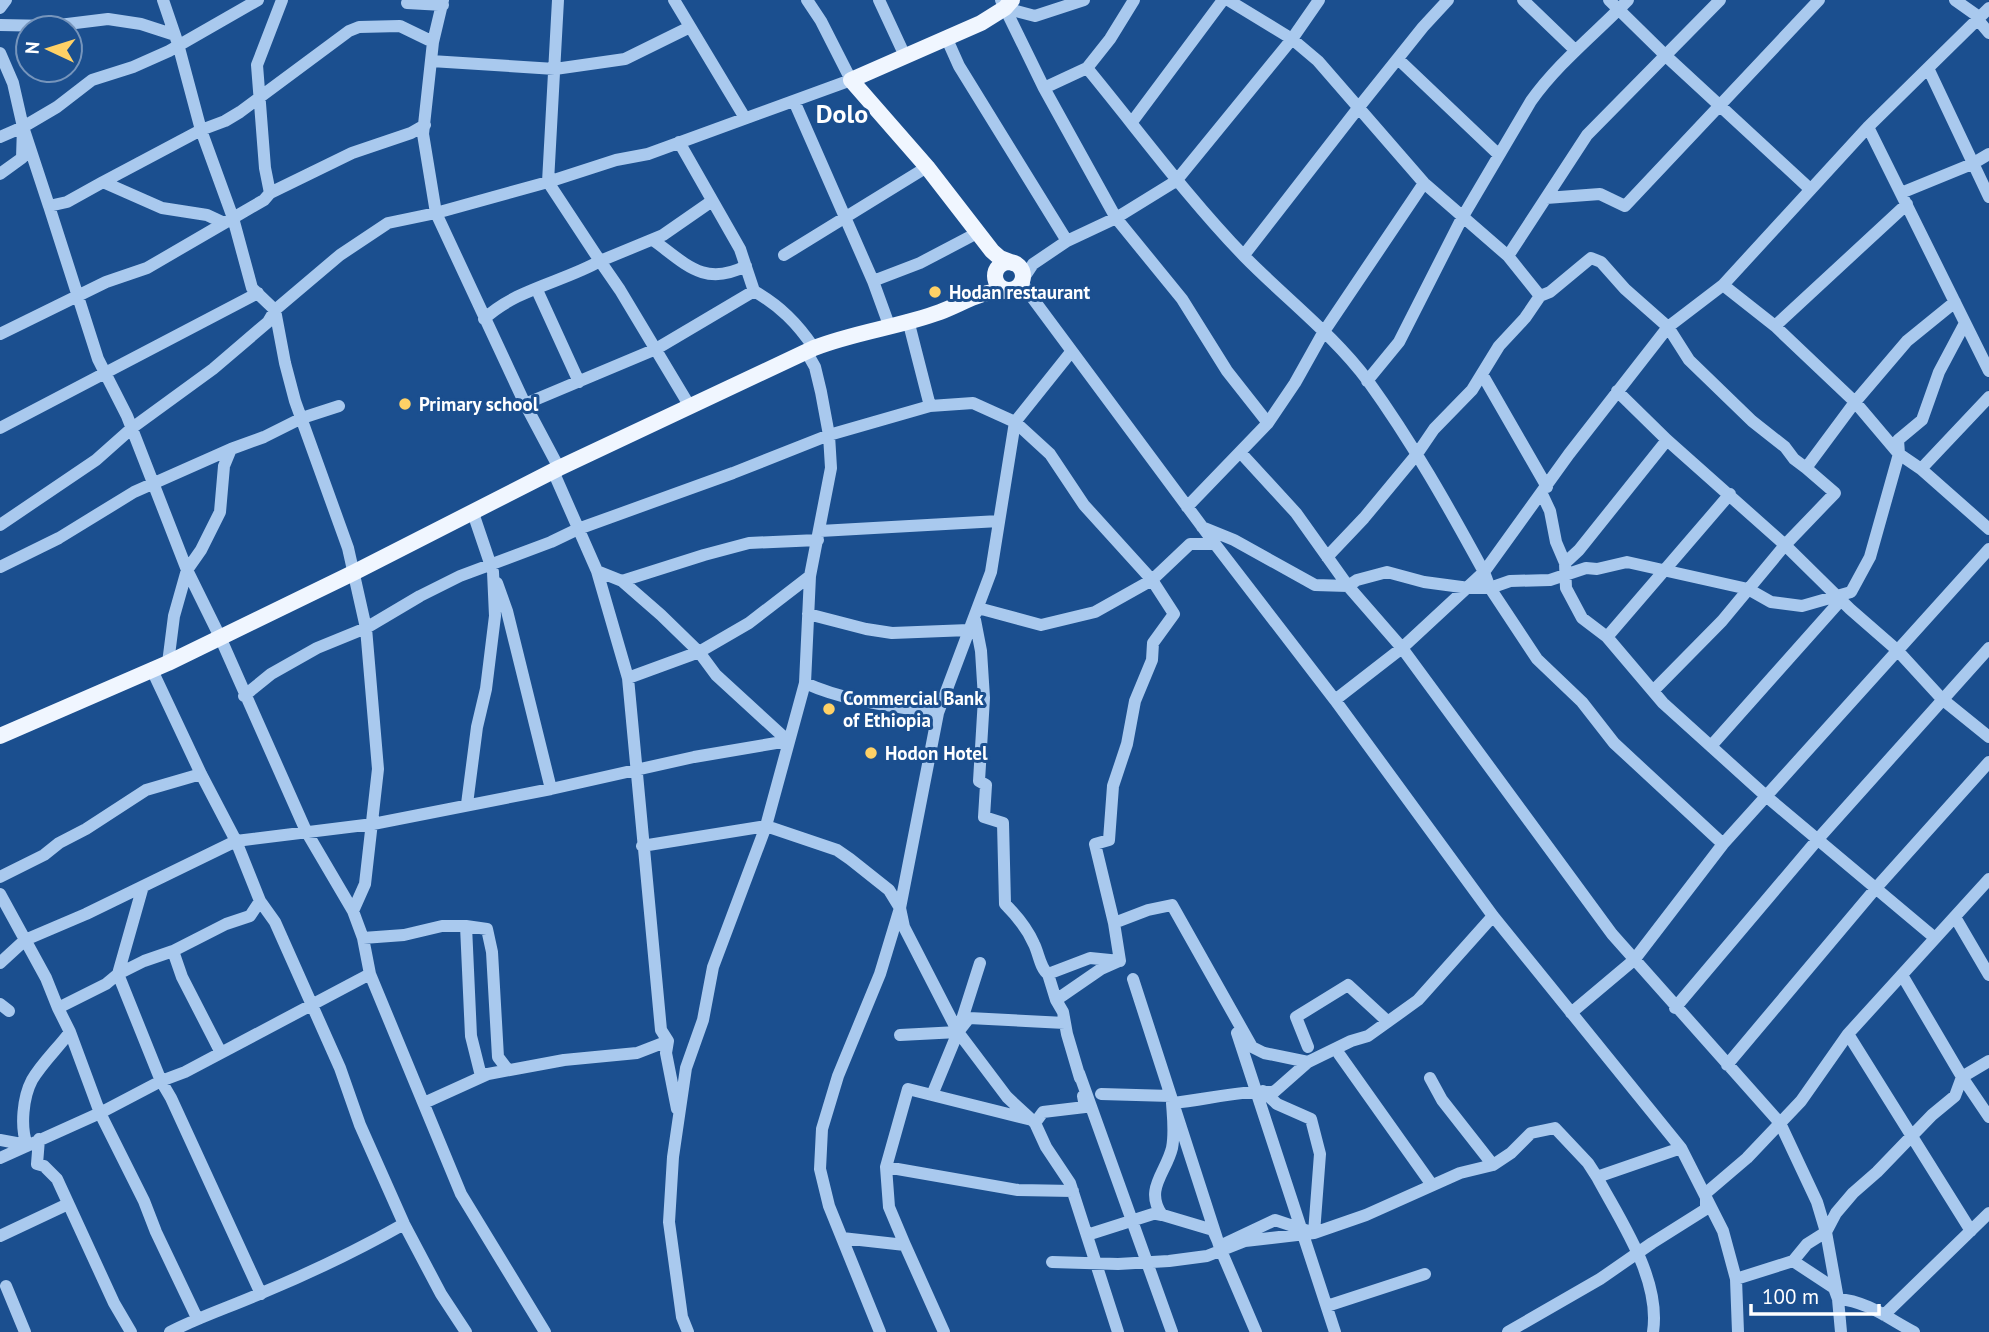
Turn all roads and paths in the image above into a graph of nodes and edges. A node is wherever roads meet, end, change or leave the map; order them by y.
1 (6, 0) edge
2 (163, 0) edge
3 (258, 0) edge
4 (282, 0) edge
5 (558, 0) edge
6 (674, 0) edge
7 (807, 0) edge
8 (879, 0) edge
9 (1084, 0) edge
10 (1134, 0) edge
11 (1223, 0) edge
12 (1228, 0) edge
13 (1319, 0) edge
14 (1448, 0) edge
15 (1523, 0) edge
16 (1609, 0) edge
17 (1628, 0) edge
18 (1720, 0) edge
19 (1819, 0) edge
20 (1955, 0) edge
21 (443, 2) edge
22 (407, 3) dead end
23 (1006, 3) edge
24 (0, 8) edge
25 (1619, 10) junction
26 (1984, 13) edge
27 (0, 25) edge
28 (690, 27) junction
29 (1989, 33) edge
30 (946, 37) junction
31 (177, 39) junction
32 (1292, 40) junction
33 (433, 42) junction
34 (1575, 50) junction
35 (0, 53) edge
36 (905, 56) junction
37 (1666, 56) junction
38 (1398, 59) junction
39 (431, 61) junction
40 (1087, 68) junction
41 (1928, 68) junction
42 (555, 69) junction
43 (851, 80) junction
44 (1044, 88) junction
45 (259, 96) junction
46 (794, 101) junction
47 (1720, 106) junction
48 (1359, 107) junction
49 (744, 118) junction
50 (1132, 122) junction
51 (425, 125) junction
52 (23, 127) junction
53 (1868, 127) junction
54 (201, 130) junction
55 (0, 137) edge
56 (679, 142) junction
57 (1989, 154) edge
58 (1499, 155) junction
59 (1972, 163) junction
60 (927, 167) junction
61 (0, 174) edge
62 (1176, 181) junction
63 (103, 182) junction
64 (548, 183) junction
65 (1424, 183) junction
66 (1810, 189) junction
67 (270, 193) junction
68 (1989, 197) edge
69 (1546, 198) junction
70 (1904, 198) junction
71 (712, 201) junction
72 (49, 206) junction
73 (436, 213) junction
74 (845, 216) junction
75 (1116, 218) junction
76 (1462, 218) junction
77 (228, 220) junction
78 (979, 232) junction
79 (653, 240) junction
80 (1067, 241) junction
81 (992, 251) junction
82 (784, 255) dead end
83 (1244, 255) junction
84 (1508, 256) junction
85 (600, 261) junction
86 (1013, 262) junction
87 (1032, 264) junction
88 (746, 266) junction
89 (995, 272) junction
90 (1023, 279) junction
91 (873, 281) junction
92 (1723, 285) junction
93 (537, 290) junction
94 (1007, 290) junction
95 (754, 291) junction
96 (258, 293) junction
97 (77, 296) junction
98 (974, 296) junction
99 (1540, 296) junction
100 (1031, 299) junction
101 (1955, 302) junction
102 (275, 310) junction
103 (484, 319) junction
104 (908, 320) junction
105 (1965, 323) junction
106 (889, 325) junction
107 (1775, 326) junction
108 (1668, 327) junction
109 (0, 334) edge
110 (1323, 334) junction
111 (656, 349) junction
112 (810, 349) junction
113 (1071, 352) junction
114 (1989, 371) edge
115 (106, 374) junction
116 (1482, 374) junction
117 (1367, 381) junction
118 (579, 382) junction
119 (1617, 391) junction
120 (1989, 397) edge
121 (1855, 402) junction
122 (525, 404) junction
123 (689, 405) junction
124 (339, 406) dead end
125 (930, 406) junction
126 (302, 418) junction
127 (1015, 422) junction
128 (1268, 423) junction
129 (0, 428) edge
130 (132, 428) junction
131 (830, 435) junction
132 (1667, 440) junction
133 (230, 449) junction
134 (1240, 452) junction
135 (1417, 454) junction
136 (1899, 454) junction
137 (1806, 468) junction
138 (556, 469) junction
139 (1921, 469) junction
140 (153, 484) junction
141 (1544, 491) junction
142 (1730, 494) junction
143 (1187, 507) junction
144 (472, 513) junction
145 (999, 521) junction
146 (0, 526) edge
147 (1202, 526) junction
148 (578, 529) junction
149 (1989, 529) edge
150 (819, 535) junction
151 (1215, 544) junction
152 (1786, 545) junction
153 (1989, 549) edge
154 (1326, 557) junction
155 (0, 567) edge
156 (491, 568) junction
157 (1565, 569) junction
158 (187, 570) junction
159 (597, 571) junction
160 (1665, 571) junction
161 (1484, 572) junction
162 (353, 573) junction
163 (810, 576) junction
164 (1152, 580) junction
165 (622, 581) junction
166 (1348, 586) junction
167 (1469, 588) junction
168 (1490, 588) junction
169 (1748, 589) junction
170 (1839, 598) junction
171 (976, 612) junction
172 (808, 614) junction
173 (366, 628) junction
174 (969, 630) junction
175 (1607, 637) junction
176 (220, 638) junction
177 (1402, 648) junction
178 (1989, 648) edge
179 (1898, 650) junction
180 (699, 652) junction
181 (167, 663) junction
182 (152, 670) junction
183 (628, 678) junction
184 (805, 682) junction
185 (1653, 691) junction
186 (244, 696) junction
187 (1942, 699) junction
188 (1335, 700) junction
189 (938, 713) junction
190 (0, 736) edge
191 (1989, 737) edge
192 (788, 741) junction
193 (1711, 746) junction
194 (1989, 762) edge
195 (635, 771) junction
196 (201, 774) junction
197 (551, 789) junction
198 (1767, 797) junction
199 (467, 804) junction
200 (373, 824) junction
201 (766, 826) junction
202 (306, 831) junction
203 (1818, 839) junction
204 (236, 841) junction
205 (1723, 844) junction
206 (642, 846) junction
207 (0, 877) edge
208 (1989, 879) edge
209 (143, 886) junction
210 (1876, 888) junction
211 (0, 894) edge
212 (260, 901) junction
213 (900, 908) junction
214 (353, 911) junction
215 (1493, 916) junction
216 (1955, 917) junction
217 (1114, 923) junction
218 (466, 926) junction
219 (363, 938) junction
220 (1935, 938) junction
221 (25, 940) junction
222 (173, 951) junction
223 (1634, 960) junction
224 (1119, 961) junction
225 (0, 963) edge
226 (980, 963) dead end
227 (118, 974) junction
228 (370, 974) junction
229 (1048, 974) junction
230 (1902, 975) junction
231 (1989, 975) edge
232 (1133, 979) dead end
233 (1056, 1000) junction
234 (311, 1003) junction
235 (1229, 1007) junction
236 (1675, 1007) junction
237 (58, 1008) junction
238 (1571, 1013) junction
239 (1387, 1021) junction
240 (1065, 1023) junction
241 (70, 1032) junction
242 (958, 1032) junction
243 (1848, 1034) junction
244 (900, 1035) dead end
245 (668, 1041) junction
246 (1308, 1047) dead end
247 (220, 1051) junction
248 (1339, 1054) dead end
249 (1989, 1061) edge
250 (1308, 1062) junction
251 (1727, 1065) junction
252 (508, 1070) junction
253 (1079, 1073) junction
254 (488, 1074) junction
255 (1962, 1077) junction
256 (1430, 1078) dead end
257 (161, 1080) junction
258 (1263, 1091) junction
259 (1101, 1094) dead end
260 (932, 1095) junction
261 (1171, 1096) junction
262 (424, 1103) junction
263 (100, 1113) junction
264 (1989, 1117) edge
265 (678, 1120) junction
266 (1034, 1122) junction
267 (1780, 1123) junction
268 (1911, 1138) junction
269 (0, 1140) edge
270 (33, 1142) junction
271 (1681, 1148) junction
272 (0, 1158) edge
273 (1493, 1165) junction
274 (886, 1167) junction
275 (1597, 1177) junction
276 (1432, 1185) junction
277 (1073, 1191) junction
278 (1706, 1194) junction
279 (68, 1205) junction
280 (1156, 1213) junction
281 (1989, 1213) edge
282 (404, 1224) junction
283 (1971, 1231) junction
284 (1826, 1232) junction
285 (1314, 1233) junction
286 (1087, 1235) junction
287 (0, 1236) edge
288 (842, 1238) junction
289 (905, 1245) junction
290 (1220, 1246) junction
291 (1637, 1254) junction
292 (1793, 1261) junction
293 (1052, 1262) dead end
294 (1425, 1274) dead end
295 (1736, 1279) junction
296 (6, 1286) dead end
297 (261, 1294) junction
298 (1838, 1299) junction
299 (1327, 1306) junction
300 (1884, 1315) junction
301 (197, 1318) junction
302 (24, 1332) edge
303 (131, 1332) edge
304 (170, 1332) edge
305 (466, 1332) edge
306 (545, 1332) edge
307 (688, 1332) edge
308 (880, 1332) edge
309 (944, 1332) edge
310 (1118, 1332) edge
311 (1172, 1332) edge
312 (1256, 1332) edge
313 (1335, 1332) edge
314 (1508, 1332) edge
315 (1653, 1332) edge
316 (1738, 1332) edge
317 (1841, 1332) edge
318 (1914, 1332) edge

1 - 24 street
2 - 31 street
3 - 31 street
4 - 45 street
5 - 42 street
6 - 28 street
7 - 43 street
8 - 36 street
9 - 23 street
10 - 40 street
11 - 50 street
12 - 32 street
13 - 32 street
14 - 38 street
15 - 34 street
16 - 25 street
17 - 25 street
18 - 37 street
19 - 47 street
20 - 26 street
21 - 22 street
21 - 33 street
23 - 30 main road
23 - 44 street
25 - 34 street
25 - 37 street
26 - 29 street
26 - 41 street
27 - 31 street
28 - 42 street
28 - 49 street
30 - 36 main road
30 - 80 street
31 - 52 street
31 - 54 street
32 - 48 street
32 - 62 street
33 - 39 street
33 - 45 street
34 - 58 street
35 - 52 street
36 - 43 main road
37 - 47 street
37 - 69 street
38 - 48 street
38 - 58 street
39 - 42 street
39 - 51 street
40 - 44 street
40 - 50 street
41 - 53 street
41 - 59 street
42 - 64 street
43 - 46 street
43 - 60 main road
44 - 75 street
45 - 54 street
45 - 67 street
46 - 49 street
46 - 74 street
47 - 66 street
47 - 69 street
48 - 65 street
48 - 83 street
49 - 56 street
50 - 62 street
51 - 67 street
51 - 73 street
52 - 55 street
52 - 61 street
52 - 72 street
53 - 66 street
53 - 70 street
54 - 63 street
54 - 77 street
56 - 64 street
56 - 71 street
57 - 59 street
58 - 76 street
59 - 68 street
59 - 70 street
60 - 74 street
60 - 78 main road
62 - 75 street
62 - 83 street
63 - 72 street
63 - 77 street
64 - 73 street
64 - 85 street
65 - 76 street
65 - 110 street
66 - 92 street
67 - 77 street
69 - 84 street
70 - 101 street
70 - 107 street
71 - 79 street
71 - 88 street
72 - 97 street
73 - 102 street
73 - 103 street
74 - 82 street
74 - 91 street
75 - 80 street
75 - 128 street
76 - 84 street
76 - 117 street
77 - 96 street
77 - 97 street
78 - 81 main road
78 - 91 street
79 - 85 street
79 - 88 street
80 - 87 street
81 - 86 main road
81 - 89 main road
83 - 110 street
84 - 99 street
85 - 93 street
85 - 111 street
86 - 87 street
86 - 89 main road
86 - 90 main road
87 - 90 street
88 - 95 street
89 - 94 main road
89 - 98 main road
90 - 94 main road
90 - 100 street
91 - 106 street
92 - 107 street
92 - 108 street
93 - 103 street
93 - 118 street
94 - 98 main road
94 - 100 street
95 - 111 street
95 - 112 street
96 - 102 street
96 - 115 street
97 - 109 street
97 - 115 street
98 - 104 main road
99 - 108 street
99 - 116 street
100 - 113 street
101 - 105 street
101 - 121 street
102 - 126 street
102 - 130 street
103 - 122 street
104 - 106 main road
104 - 125 street
105 - 114 street
105 - 136 street
106 - 112 main road
107 - 121 street
108 - 119 street
108 - 137 street
110 - 117 street
110 - 128 street
111 - 118 street
111 - 123 street
112 - 123 main road
112 - 131 street
113 - 127 street
113 - 143 street
115 - 129 street
115 - 130 street
116 - 135 street
116 - 141 street
117 - 135 street
118 - 122 street
119 - 132 street
119 - 141 street
120 - 139 street
121 - 136 street
121 - 137 street
122 - 138 street
123 - 138 main road
124 - 126 street
125 - 127 street
125 - 131 street
126 - 133 street
126 - 162 street
127 - 145 street
127 - 164 street
128 - 134 street
130 - 140 street
130 - 146 street
131 - 148 street
131 - 150 street
132 - 142 street
132 - 157 street
133 - 140 street
133 - 158 street
134 - 143 street
134 - 154 street
135 - 154 street
135 - 161 street
136 - 139 street
136 - 170 street
137 - 152 street
138 - 144 main road
138 - 148 street
139 - 149 street
140 - 155 street
140 - 158 street
141 - 157 street
141 - 161 street
142 - 152 street
142 - 160 street
143 - 147 street
144 - 156 street
144 - 162 main road
145 - 150 street
145 - 171 street
147 - 151 street
147 - 166 street
148 - 156 street
148 - 159 street
150 - 163 street
150 - 165 street
151 - 164 street
151 - 188 street
152 - 169 street
152 - 170 street
153 - 179 street
154 - 166 street
156 - 173 street
156 - 197 street
156 - 199 street
157 - 160 street
157 - 168 street
157 - 175 street
158 - 176 street
158 - 181 street
159 - 165 street
159 - 183 street
160 - 169 street
160 - 175 street
161 - 167 street
161 - 168 street
162 - 173 street
162 - 176 main road
163 - 172 street
163 - 180 street
164 - 171 street
164 - 217 street
165 - 180 street
166 - 167 street
166 - 177 street
167 - 168 street
167 - 177 street
168 - 205 street
169 - 170 street
169 - 185 street
170 - 179 street
170 - 193 street
171 - 174 street
171 - 229 street
172 - 174 street
172 - 184 street
173 - 186 street
173 - 200 street
174 - 189 street
175 - 185 street
176 - 181 main road
176 - 186 street
177 - 188 street
177 - 223 street
178 - 187 street
179 - 187 street
179 - 198 street
180 - 183 street
180 - 192 street
181 - 182 main road
182 - 190 main road
182 - 196 street
183 - 195 street
184 - 189 street
184 - 192 street
185 - 193 street
186 - 202 street
187 - 191 street
187 - 203 street
188 - 215 street
189 - 213 street
192 - 195 street
192 - 201 street
193 - 198 street
194 - 210 street
195 - 197 street
195 - 206 street
196 - 204 street
196 - 207 street
197 - 199 street
198 - 203 street
198 - 205 street
199 - 200 street
200 - 202 street
200 - 214 street
201 - 206 street
201 - 213 street
201 - 265 street
202 - 204 street
202 - 214 street
203 - 210 street
203 - 236 street
204 - 209 street
204 - 212 street
205 - 223 street
206 - 245 street
208 - 216 street
209 - 221 street
209 - 227 street
210 - 220 street
210 - 251 street
211 - 221 street
212 - 222 street
212 - 234 street
213 - 242 street
213 - 288 street
214 - 219 street
215 - 238 street
215 - 239 street
216 - 220 street
216 - 231 street
217 - 224 street
217 - 235 street
218 - 219 street
218 - 252 street
218 - 254 street
219 - 228 street
220 - 230 street
221 - 225 street
221 - 237 street
222 - 227 street
222 - 247 street
223 - 236 street
223 - 238 street
224 - 229 street
224 - 233 street
226 - 242 street
227 - 237 street
227 - 257 street
228 - 234 street
228 - 262 street
229 - 233 street
230 - 243 street
230 - 255 street
232 - 261 street
233 - 240 street
234 - 247 street
234 - 282 street
235 - 250 street
235 - 299 street
236 - 251 street
237 - 241 street
238 - 271 street
239 - 246 street
239 - 250 street
240 - 242 street
240 - 253 street
241 - 263 street
241 - 270 street
242 - 244 street
242 - 260 street
242 - 266 street
243 - 267 street
243 - 268 street
245 - 252 street
245 - 265 street
247 - 257 street
248 - 276 street
249 - 255 street
250 - 258 street
251 - 267 street
252 - 254 street
253 - 266 street
253 - 311 street
254 - 262 street
255 - 264 street
255 - 268 street
256 - 273 street
257 - 263 street
257 - 297 street
258 - 280 street
258 - 285 street
259 - 261 street
260 - 266 street
260 - 274 street
261 - 290 street
262 - 306 street
263 - 270 street
263 - 301 street
265 - 307 street
266 - 277 street
267 - 278 street
267 - 284 street
268 - 283 street
268 - 284 street
269 - 270 street
270 - 272 street
270 - 279 street
271 - 275 street
271 - 278 street
273 - 275 street
273 - 276 street
274 - 277 street
274 - 289 street
275 - 291 street
276 - 285 street
277 - 286 street
278 - 291 street
278 - 295 street
279 - 287 street
279 - 303 street
280 - 286 street
280 - 290 street
281 - 283 street
282 - 297 street
282 - 305 street
283 - 300 street
284 - 292 street
284 - 298 street
285 - 290 street
285 - 293 street
286 - 310 street
288 - 289 street
288 - 308 street
289 - 309 street
290 - 312 street
291 - 314 street
291 - 315 street
292 - 295 street
292 - 298 street
294 - 299 street
295 - 316 street
296 - 302 street
297 - 301 street
298 - 300 street
298 - 317 street
299 - 313 street
300 - 318 street
301 - 304 street

